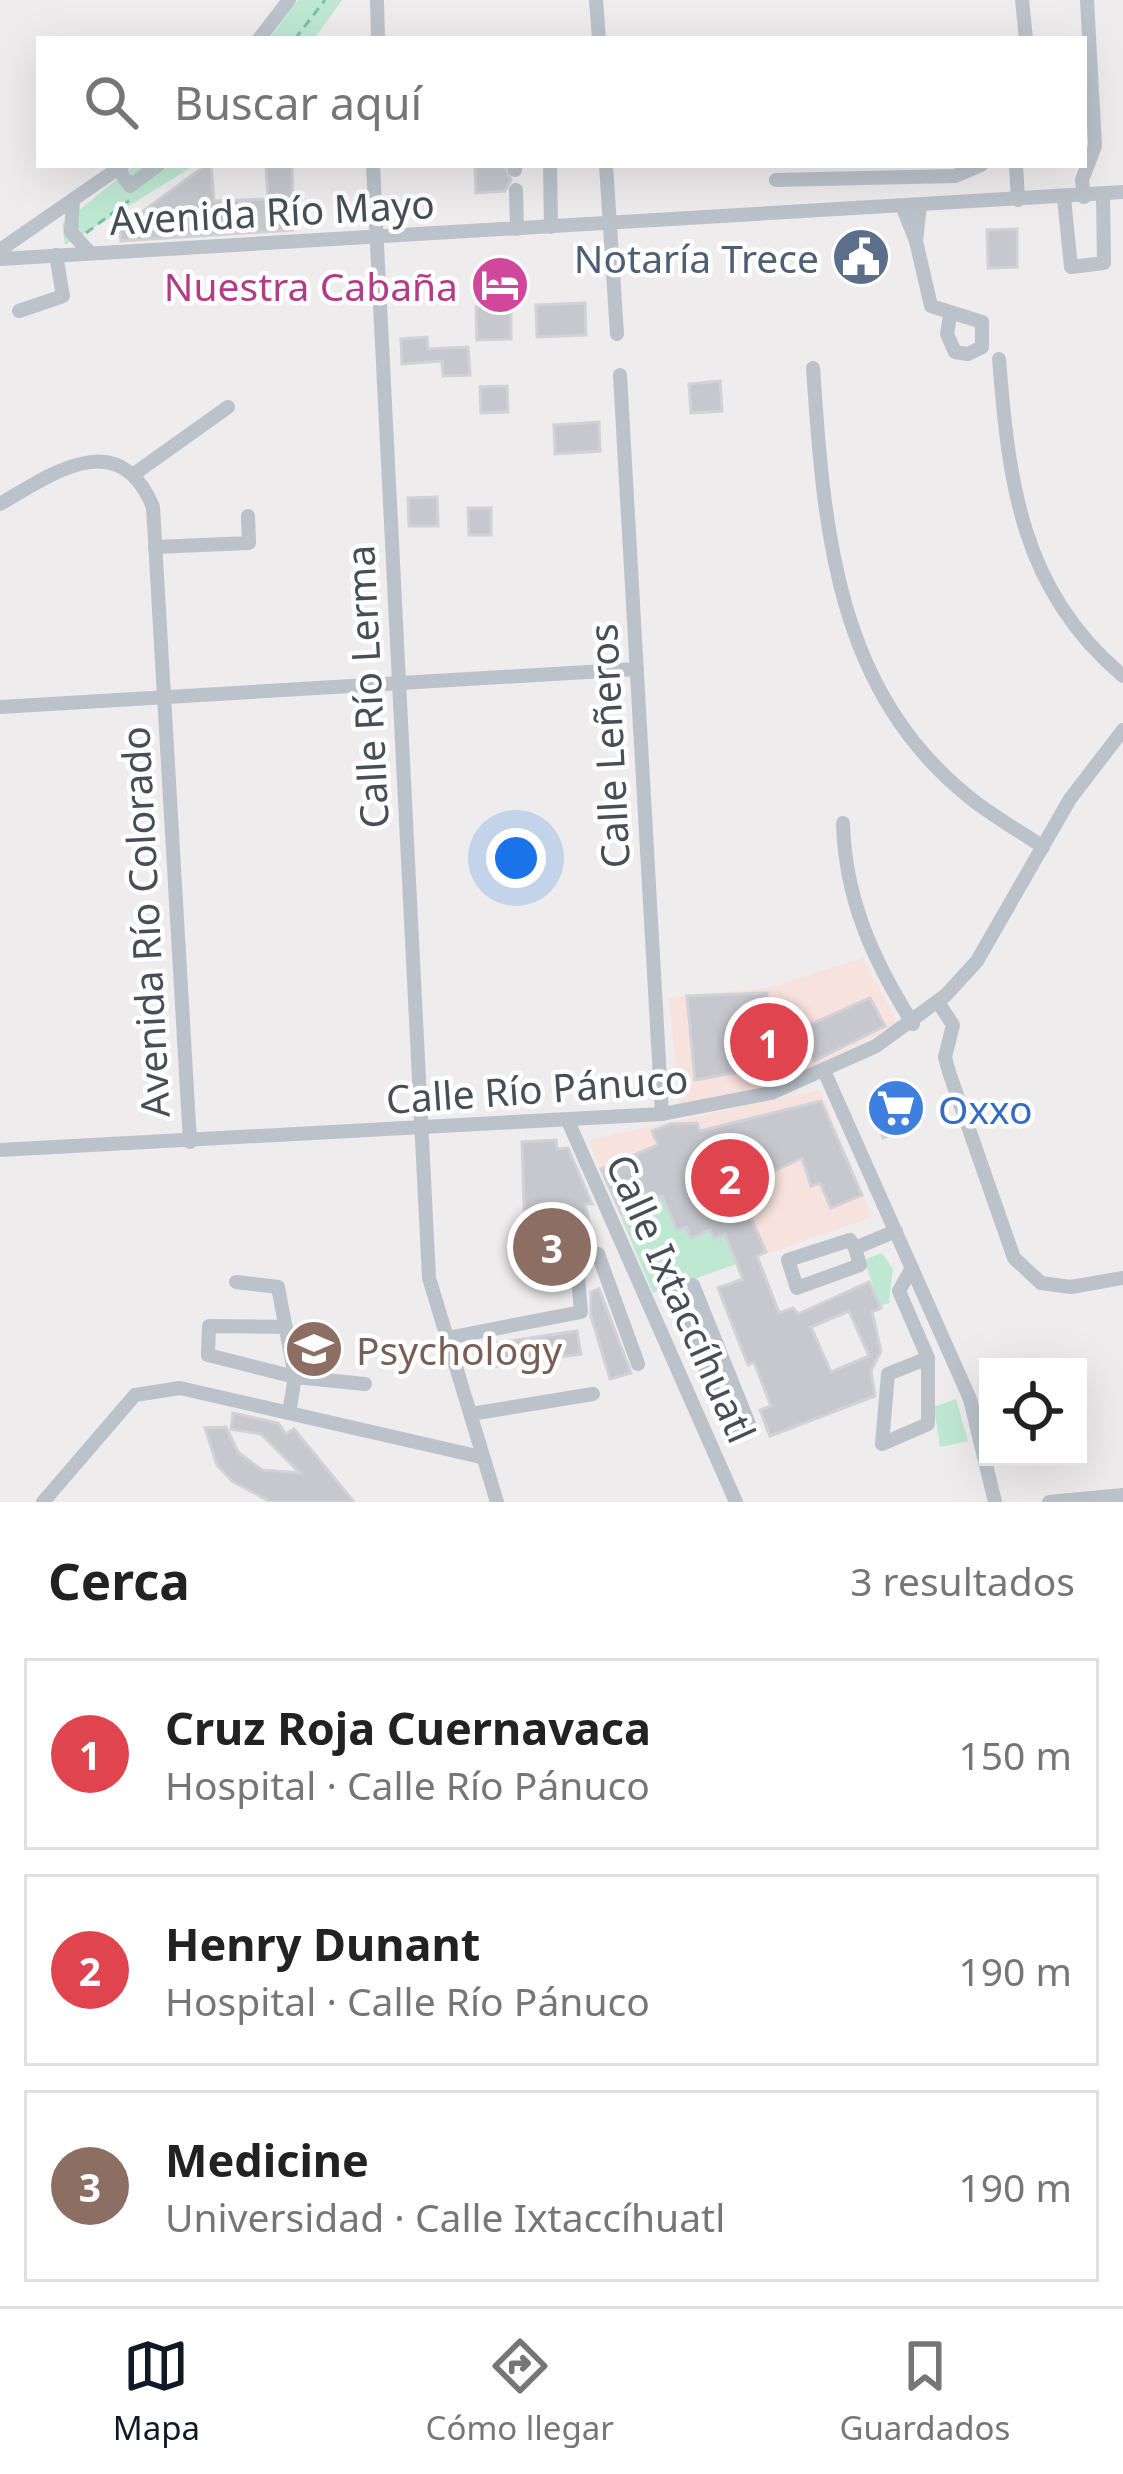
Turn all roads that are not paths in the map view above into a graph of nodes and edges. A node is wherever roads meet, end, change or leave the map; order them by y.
1 (289, 0) edge
2 (377, 0) edge
3 (596, 0) edge
4 (1022, 0) edge
5 (1087, 0) edge
6 (262, 36) edge
7 (378, 36) edge
8 (598, 36) edge
9 (1026, 36) edge
10 (1087, 167) edge
11 (119, 168) edge
12 (121, 168) edge
13 (154, 168) edge
14 (373, 168) edge
15 (550, 168) edge
16 (606, 168) edge
17 (974, 168) edge
18 (1016, 168) edge
19 (1087, 168) edge
20 (776, 180) dead end
21 (516, 190) dead end
22 (1123, 192) edge
23 (1103, 194) junction
24 (1084, 197) junction
25 (1064, 198) junction
26 (73, 200) junction
27 (1018, 200) junction
28 (920, 205) junction
29 (902, 206) junction
30 (609, 223) junction
31 (551, 227) junction
32 (517, 229) junction
33 (374, 239) junction
34 (916, 241) junction
35 (0, 250) edge
36 (90, 254) junction
37 (56, 256) junction
38 (21, 257) junction
39 (0, 260) edge
40 (0, 271) edge
41 (19, 311) dead end
42 (950, 316) dead end
43 (617, 334) dead end
44 (999, 359) dead end
45 (813, 368) dead end
46 (620, 374) dead end
47 (228, 407) dead end
48 (134, 474) junction
49 (0, 504) edge
50 (248, 516) dead end
51 (155, 547) junction
52 (637, 669) junction
53 (1123, 676) edge
54 (399, 683) junction
55 (165, 697) junction
56 (0, 707) edge
57 (1123, 730) edge
58 (843, 823) dead end
59 (1043, 847) junction
60 (938, 1002) junction
61 (913, 1024) junction
62 (826, 1073) junction
63 (662, 1114) junction
64 (568, 1121) junction
65 (424, 1130) junction
66 (190, 1142) junction
67 (0, 1150) edge
68 (896, 1231) junction
69 (547, 1234) dead end
70 (622, 1244) junction
71 (855, 1248) junction
72 (598, 1254) junction
73 (577, 1260) junction
74 (912, 1268) junction
75 (1123, 1278) edge
76 (236, 1282) dead end
77 (933, 1315) junction
78 (286, 1327) junction
79 (915, 1329) junction
80 (448, 1338) junction
81 (928, 1358) junction
82 (638, 1364) dead end
83 (729, 1372) junction
84 (295, 1377) junction
85 (711, 1381) junction
86 (365, 1384) dead end
87 (735, 1389) junction
88 (687, 1392) junction
89 (593, 1394) dead end
90 (717, 1397) junction
91 (694, 1408) junction
92 (289, 1413) junction
93 (471, 1414) junction
94 (481, 1457) junction
95 (1116, 1498) edge
96 (731, 1501) edge
97 (43, 1502) edge
98 (497, 1502) edge
99 (995, 1502) edge
100 (1049, 1502) edge

1 - 6 street
2 - 7 street
3 - 8 street
4 - 9 street
5 - 10 street
11 - 26 street
12 - 13 street
14 - 33 street, Calle Río Lerma
15 - 31 street
16 - 30 street
17 - 20 street
18 - 27 street
19 - 24 street
21 - 32 street
22 - 23 street, Avenida Río Mayo
23 - 24 street, Avenida Río Mayo
23 - 25 street
24 - 25 street, Avenida Río Mayo
25 - 27 street, Avenida Río Mayo
26 - 35 street
26 - 36 street
27 - 28 street, Avenida Río Mayo
28 - 29 street, Avenida Río Mayo
28 - 34 street
29 - 30 street, Avenida Río Mayo
29 - 34 street
30 - 31 street, Avenida Río Mayo
30 - 43 street
31 - 32 street, Avenida Río Mayo
32 - 33 street, Avenida Río Mayo
33 - 36 street, Avenida Río Mayo
33 - 54 street, Calle Río Lerma
34 - 42 street
36 - 37 street, Avenida Río Mayo
37 - 38 street, Avenida Río Mayo
37 - 41 street
38 - 39 street, Avenida Río Mayo
38 - 40 street
44 - 53 street
45 - 59 street
46 - 52 street, Calle Leñeros
47 - 48 street
48 - 49 street
48 - 51 street, Avenida Río Colorado
50 - 51 street
51 - 55 street, Avenida Río Colorado
52 - 54 street
52 - 63 street, Calle Leñeros
54 - 55 street
54 - 65 street, Calle Río Lerma
55 - 56 street
55 - 66 street, Avenida Río Colorado
57 - 59 street, Calle Río Pánuco
58 - 61 street
59 - 60 street, Calle Río Pánuco
60 - 61 street, Calle Río Pánuco
60 - 75 street
61 - 62 street, Calle Río Pánuco
62 - 63 street, Calle Río Pánuco
62 - 68 street
63 - 64 street, Calle Río Pánuco
64 - 65 street, Calle Río Pánuco
64 - 70 street, Calle Ixtaccíhuatl
65 - 66 street, Calle Río Pánuco
65 - 80 street, Calle Río Lerma
66 - 67 street, Calle Río Pánuco
68 - 71 street
68 - 74 street
69 - 73 street
70 - 72 street
70 - 88 street, Calle Ixtaccíhuatl
71 - 71 street
72 - 73 street
72 - 82 street
73 - 80 street
74 - 77 street
74 - 79 street
76 - 78 street
77 - 79 street
77 - 99 street
78 - 84 street
78 - 84 street
79 - 81 street
80 - 93 street, Calle Río Lerma
81 - 81 street
83 - 85 street
83 - 85 street
83 - 87 street
84 - 86 street
84 - 92 street
85 - 88 street
85 - 90 street
87 - 90 street
87 - 90 street
88 - 91 street, Calle Ixtaccíhuatl
89 - 93 street
90 - 91 street
91 - 96 street, Calle Ixtaccíhuatl
92 - 94 street
92 - 97 street
93 - 94 street, Calle Río Lerma
94 - 98 street, Calle Río Lerma
95 - 100 street

